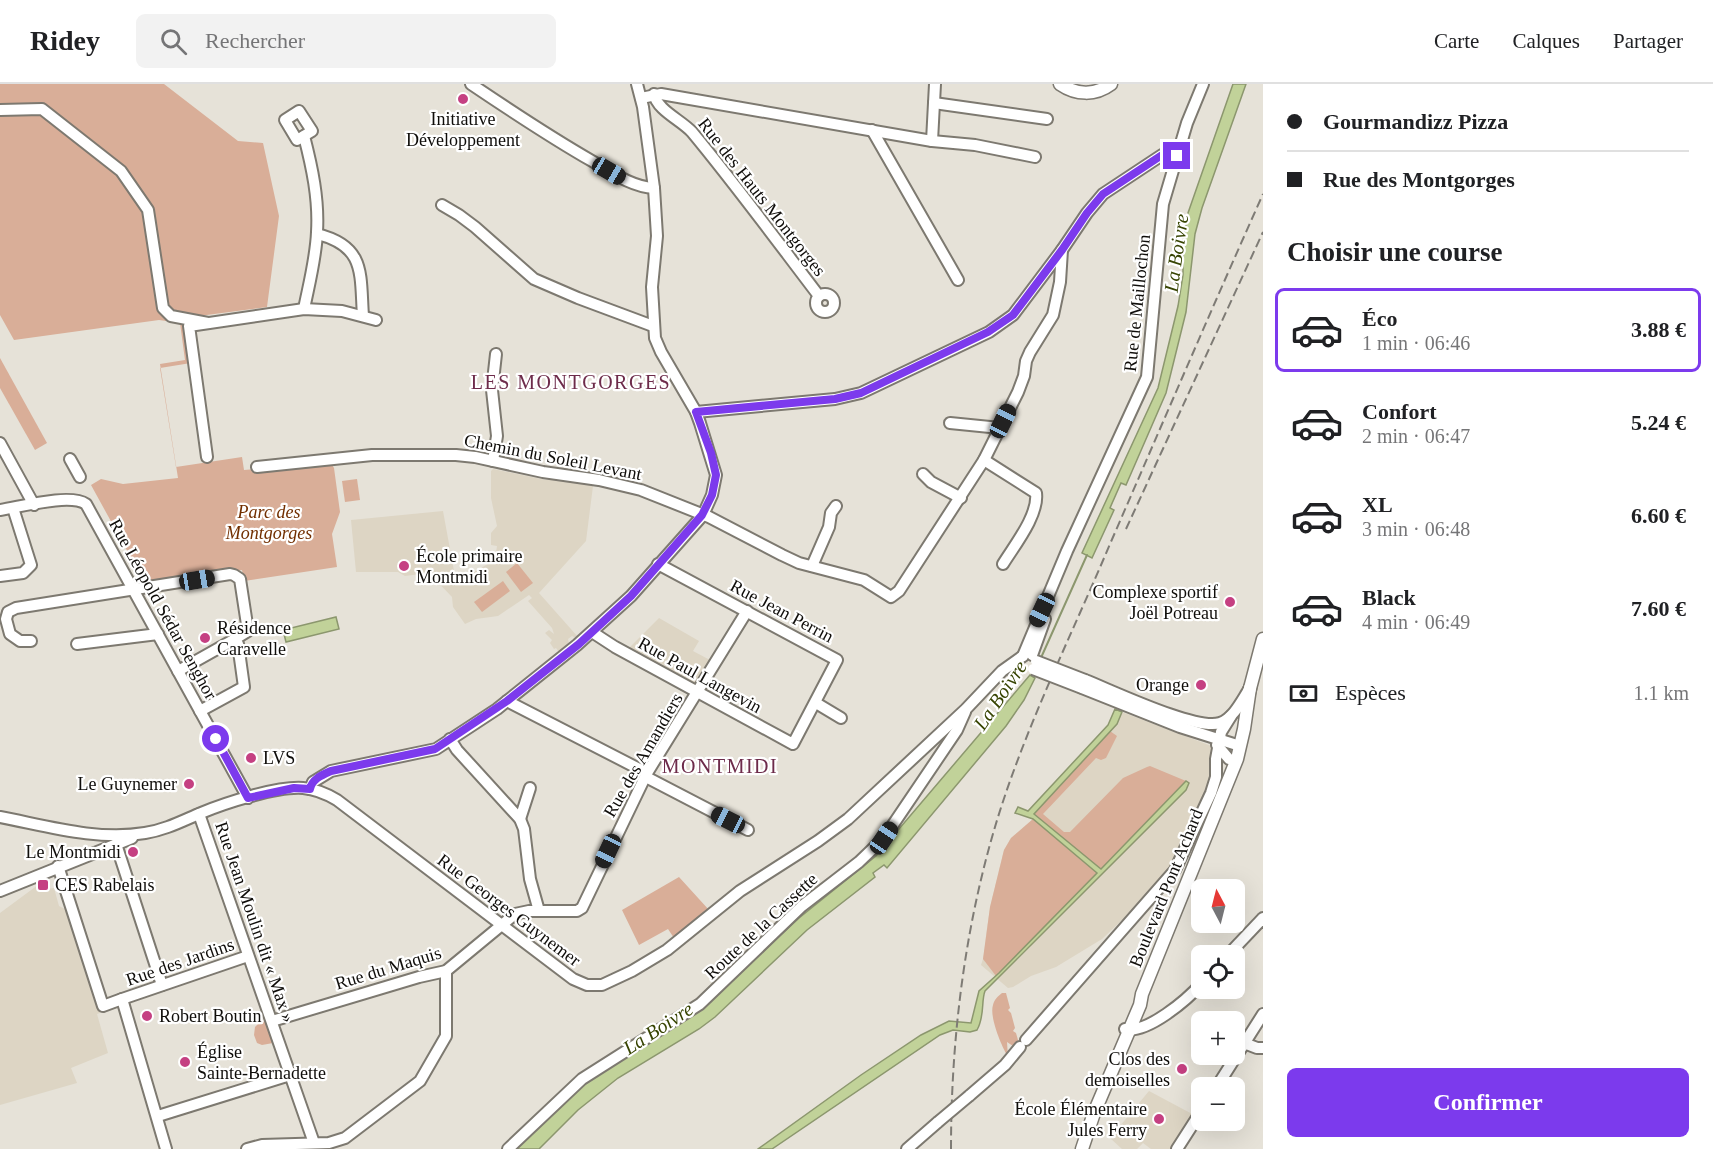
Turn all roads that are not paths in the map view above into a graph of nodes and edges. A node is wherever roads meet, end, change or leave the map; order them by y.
1 (471, 84) edge
2 (637, 84) edge
3 (935, 84) edge
4 (1060, 84) edge
5 (1111, 84) edge
6 (1203, 84) edge
7 (654, 94) junction
8 (641, 98) junction
9 (934, 104) junction
10 (0, 110) edge
11 (1047, 119) dead end
12 (872, 130) junction
13 (304, 136) dead end
14 (932, 141) junction
15 (1177, 156) junction
16 (1035, 157) dead end
17 (654, 188) junction
18 (442, 205) dead end
19 (317, 234) junction
20 (1062, 250) junction
21 (958, 280) dead end
22 (819, 296) dead end
23 (304, 309) junction
24 (363, 316) junction
25 (376, 320) dead end
26 (208, 323) junction
27 (653, 326) junction
28 (496, 354) dead end
29 (696, 412) junction
30 (950, 423) dead end
31 (1000, 428) junction
32 (0, 442) edge
33 (207, 457) dead end
34 (4, 459) edge
35 (70, 459) dead end
36 (984, 460) junction
37 (493, 461) junction
38 (257, 466) dead end
39 (923, 474) dead end
40 (80, 477) dead end
41 (961, 498) junction
42 (34, 504) junction
43 (836, 506) dead end
44 (13, 508) junction
45 (0, 510) edge
46 (702, 515) junction
47 (658, 564) junction
48 (1003, 564) dead end
49 (812, 566) junction
50 (0, 576) edge
51 (134, 590) junction
52 (747, 611) junction
53 (592, 632) junction
54 (158, 634) junction
55 (235, 639) junction
56 (1263, 639) edge
57 (31, 641) dead end
58 (77, 644) dead end
59 (1031, 660) junction
60 (178, 670) junction
61 (1083, 684) junction
62 (1251, 688) junction
63 (698, 693) junction
64 (507, 701) junction
65 (816, 703) junction
66 (966, 709) junction
67 (200, 711) junction
68 (1231, 716) junction
69 (842, 718) dead end
70 (1183, 719) junction
71 (450, 739) junction
72 (1218, 741) junction
73 (1237, 743) junction
74 (793, 744) joint
75 (1219, 760) junction
76 (646, 775) junction
77 (530, 788) dead end
78 (310, 789) junction
79 (1223, 795) junction
80 (248, 798) junction
81 (199, 814) junction
82 (0, 817) edge
83 (520, 819) junction
84 (748, 831) dead end
85 (144, 834) junction
86 (98, 835) junction
87 (113, 845) junction
88 (58, 866) junction
89 (0, 891) edge
90 (539, 911) junction
91 (1263, 918) edge
92 (502, 924) junction
93 (1237, 945) edge
94 (248, 956) junction
95 (446, 971) junction
96 (162, 985) junction
97 (1191, 993) edge
98 (122, 999) junction
99 (1263, 1014) edge
100 (272, 1021) junction
101 (1128, 1029) junction
102 (1245, 1041) edge
103 (1245, 1043) edge
104 (1263, 1047) edge
105 (290, 1075) junction
106 (1094, 1113) junction
107 (158, 1116) junction
108 (1191, 1127) edge
109 (321, 1145) edge
110 (166, 1149) edge
111 (247, 1149) edge
112 (508, 1149) edge
113 (907, 1149) edge
114 (1076, 1149) edge
115 (1082, 1149) edge
116 (1177, 1149) edge

1 - 17 street
2 - 8 street
3 - 9 street
4 - 5 main road
6 - 15 street, Rue de Maillochon
7 - 8 street
7 - 12 street
7 - 22 street, Rue des Hauts Montgorges
8 - 17 street
9 - 11 street
9 - 14 street
10 - 26 street
12 - 14 street
12 - 21 street
13 - 19 street
14 - 16 street
15 - 20 street
15 - 59 street, Rue de Maillochon
17 - 27 street
18 - 27 street
19 - 23 street
19 - 24 street
20 - 29 street
20 - 31 street
23 - 24 street
23 - 26 street
24 - 25 street
26 - 33 street
27 - 29 street
28 - 37 street
29 - 46 street
30 - 31 street
31 - 36 street
32 - 34 street
34 - 42 street
35 - 40 street
36 - 41 street
36 - 48 street
37 - 38 street, Chemin du Soleil Levant
37 - 46 street, Chemin du Soleil Levant
39 - 41 street
41 - 49 street, Chemin du Soleil Levant
42 - 44 street
42 - 51 street, Rue Léopold Sédar Senghor
43 - 49 street
44 - 45 street
44 - 50 street
46 - 47 street
46 - 49 street, Chemin du Soleil Levant
47 - 52 street, Rue Jean Perrin
47 - 53 street
51 - 54 street, Rue Léopold Sédar Senghor
51 - 55 street
51 - 57 street
52 - 63 street, Rue des Amandiers
52 - 65 street, Rue Jean Perrin
53 - 63 street, Rue Paul Langevin
53 - 64 street
54 - 58 street
54 - 60 street, Rue Léopold Sédar Senghor
55 - 60 street
55 - 67 street
56 - 62 main road, Boulevard Pont Achard
59 - 61 street, bridge
59 - 66 street, Rue Georges Guynemer
60 - 67 street, Rue Léopold Sédar Senghor
61 - 70 street
61 - 72 street
62 - 68 street
62 - 73 main road, Boulevard Pont Achard
63 - 74 street, Rue Paul Langevin
63 - 76 street, Rue des Amandiers
64 - 71 street
64 - 76 street
65 - 69 street
65 - 74 street, Rue Jean Perrin
66 - 92 street, Rue Georges Guynemer
66 - 112 street, Route de la Cassette
67 - 80 street, Rue Léopold Sédar Senghor
68 - 70 street
68 - 72 street
70 - 72 street
71 - 78 street
71 - 83 street
72 - 73 street
72 - 75 street
73 - 75 main road, Boulevard Pont Achard
73 - 79 main road, Boulevard Pont Achard
75 - 79 main road, Boulevard Pont Achard
75 - 113 street, bridge
76 - 84 street
76 - 90 street, Rue des Amandiers
77 - 83 street
78 - 80 street, Rue Georges Guynemer
78 - 92 street, Rue Georges Guynemer
79 - 101 main road, Boulevard Pont Achard
80 - 81 street, Rue Georges Guynemer
81 - 85 street, Rue Georges Guynemer
81 - 94 street, Rue Jean Moulin dit « Max »
82 - 86 street, Rue Georges Guynemer
83 - 90 street
85 - 86 street, Rue Georges Guynemer
85 - 87 street
86 - 87 street
87 - 88 street
87 - 96 street
88 - 89 street
88 - 98 street
90 - 92 street, Rue des Amandiers
91 - 93 street
92 - 95 street, Rue du Maquis
94 - 96 street, Rue des Jardins
94 - 100 street, Rue Jean Moulin dit « Max »
95 - 100 street, Rue du Maquis
95 - 109 street
96 - 98 street, Rue des Jardins
97 - 101 street
98 - 107 street
99 - 102 street
100 - 105 street, Rue Jean Moulin dit « Max »
101 - 106 main road, Boulevard Pont Achard
103 - 104 street
105 - 107 street
105 - 109 street, Rue Jean Moulin dit « Max »
106 - 114 main road, Boulevard Pont Achard
106 - 115 main road, Boulevard Pont Achard
107 - 110 street
108 - 116 street
109 - 111 street

